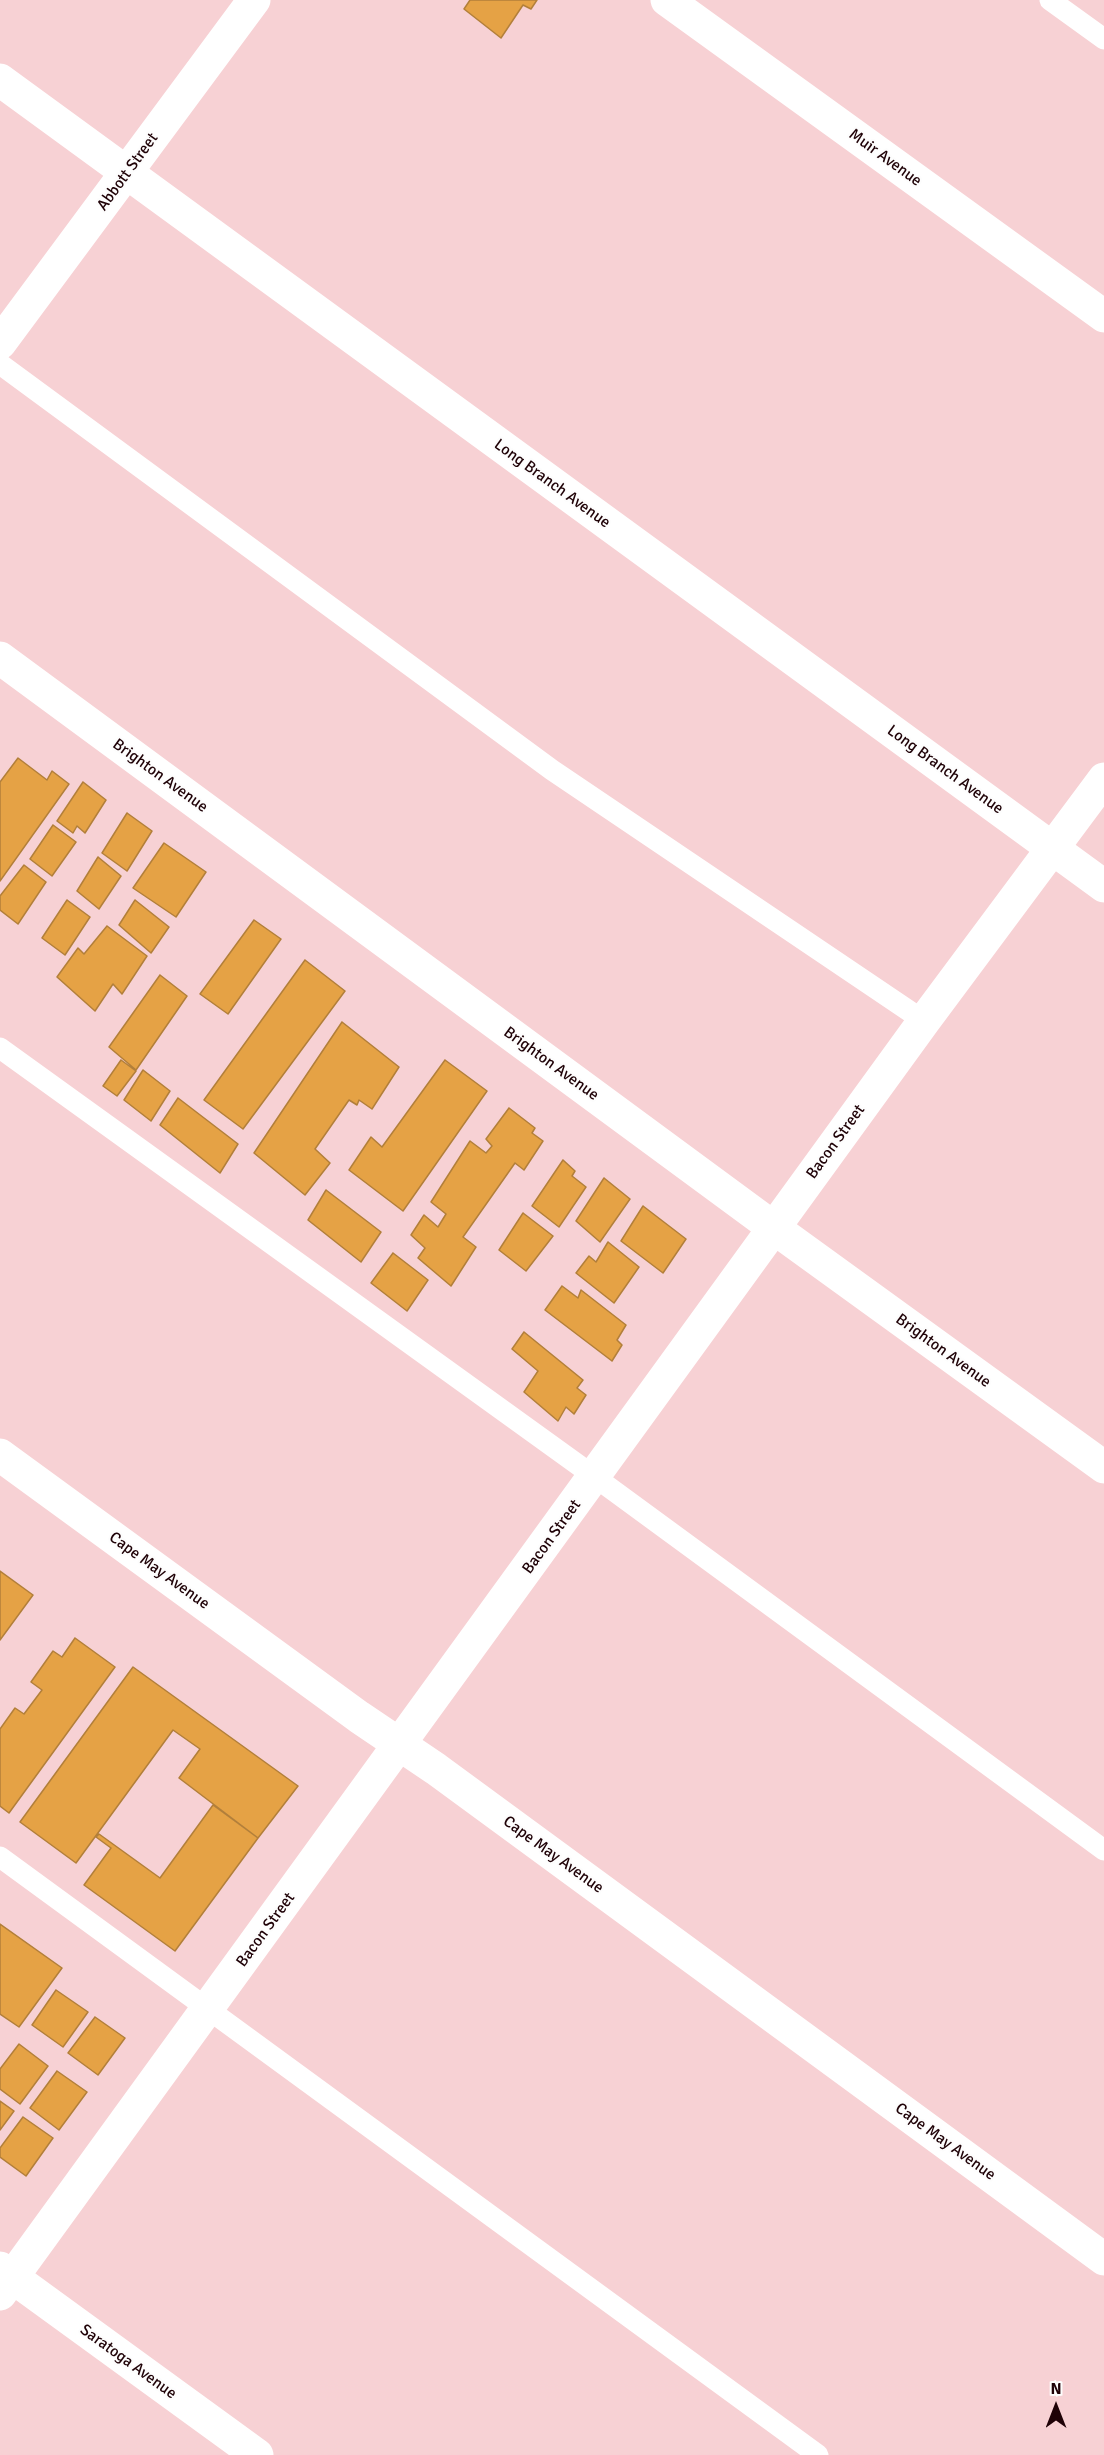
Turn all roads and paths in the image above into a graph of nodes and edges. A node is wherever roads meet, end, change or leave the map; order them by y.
1 (254, 0) edge
2 (667, 0) edge
3 (1050, 0) edge
4 (1104, 39) edge
5 (0, 81) edge
6 (128, 174) junction
7 (1104, 316) edge
8 (0, 343) edge
9 (0, 364) edge
10 (0, 658) edge
11 (1104, 779) edge
12 (1055, 848) junction
13 (1104, 886) edge
14 (924, 1021) junction
15 (0, 1048) edge
16 (774, 1228) junction
17 (0, 1455) edge
18 (1104, 1467) edge
19 (595, 1477) junction
20 (400, 1745) junction
21 (1104, 1850) edge
22 (0, 1857) edge
23 (209, 2009) junction
24 (1104, 2259) edge
25 (4, 2280) edge
26 (257, 2455) edge
27 (818, 2455) edge

1 - 6 street, Abbott Street
2 - 7 street, Muir Avenue
3 - 4 lane
5 - 6 street, Long Branch Avenue
6 - 8 street, Abbott Street
6 - 12 street, Long Branch Avenue
9 - 14 lane
10 - 16 street, Brighton Avenue
11 - 12 street, Bacon Street
12 - 13 street, Long Branch Avenue
12 - 14 street, Bacon Street
14 - 16 street, Bacon Street
15 - 19 lane
16 - 18 street, Brighton Avenue
16 - 19 street, Bacon Street
17 - 20 street, Cape May Avenue
19 - 20 street, Bacon Street
19 - 21 lane
20 - 23 street, Bacon Street
20 - 24 street, Cape May Avenue
22 - 23 lane
23 - 25 street, Bacon Street
23 - 27 lane
25 - 26 street, Saratoga Avenue

